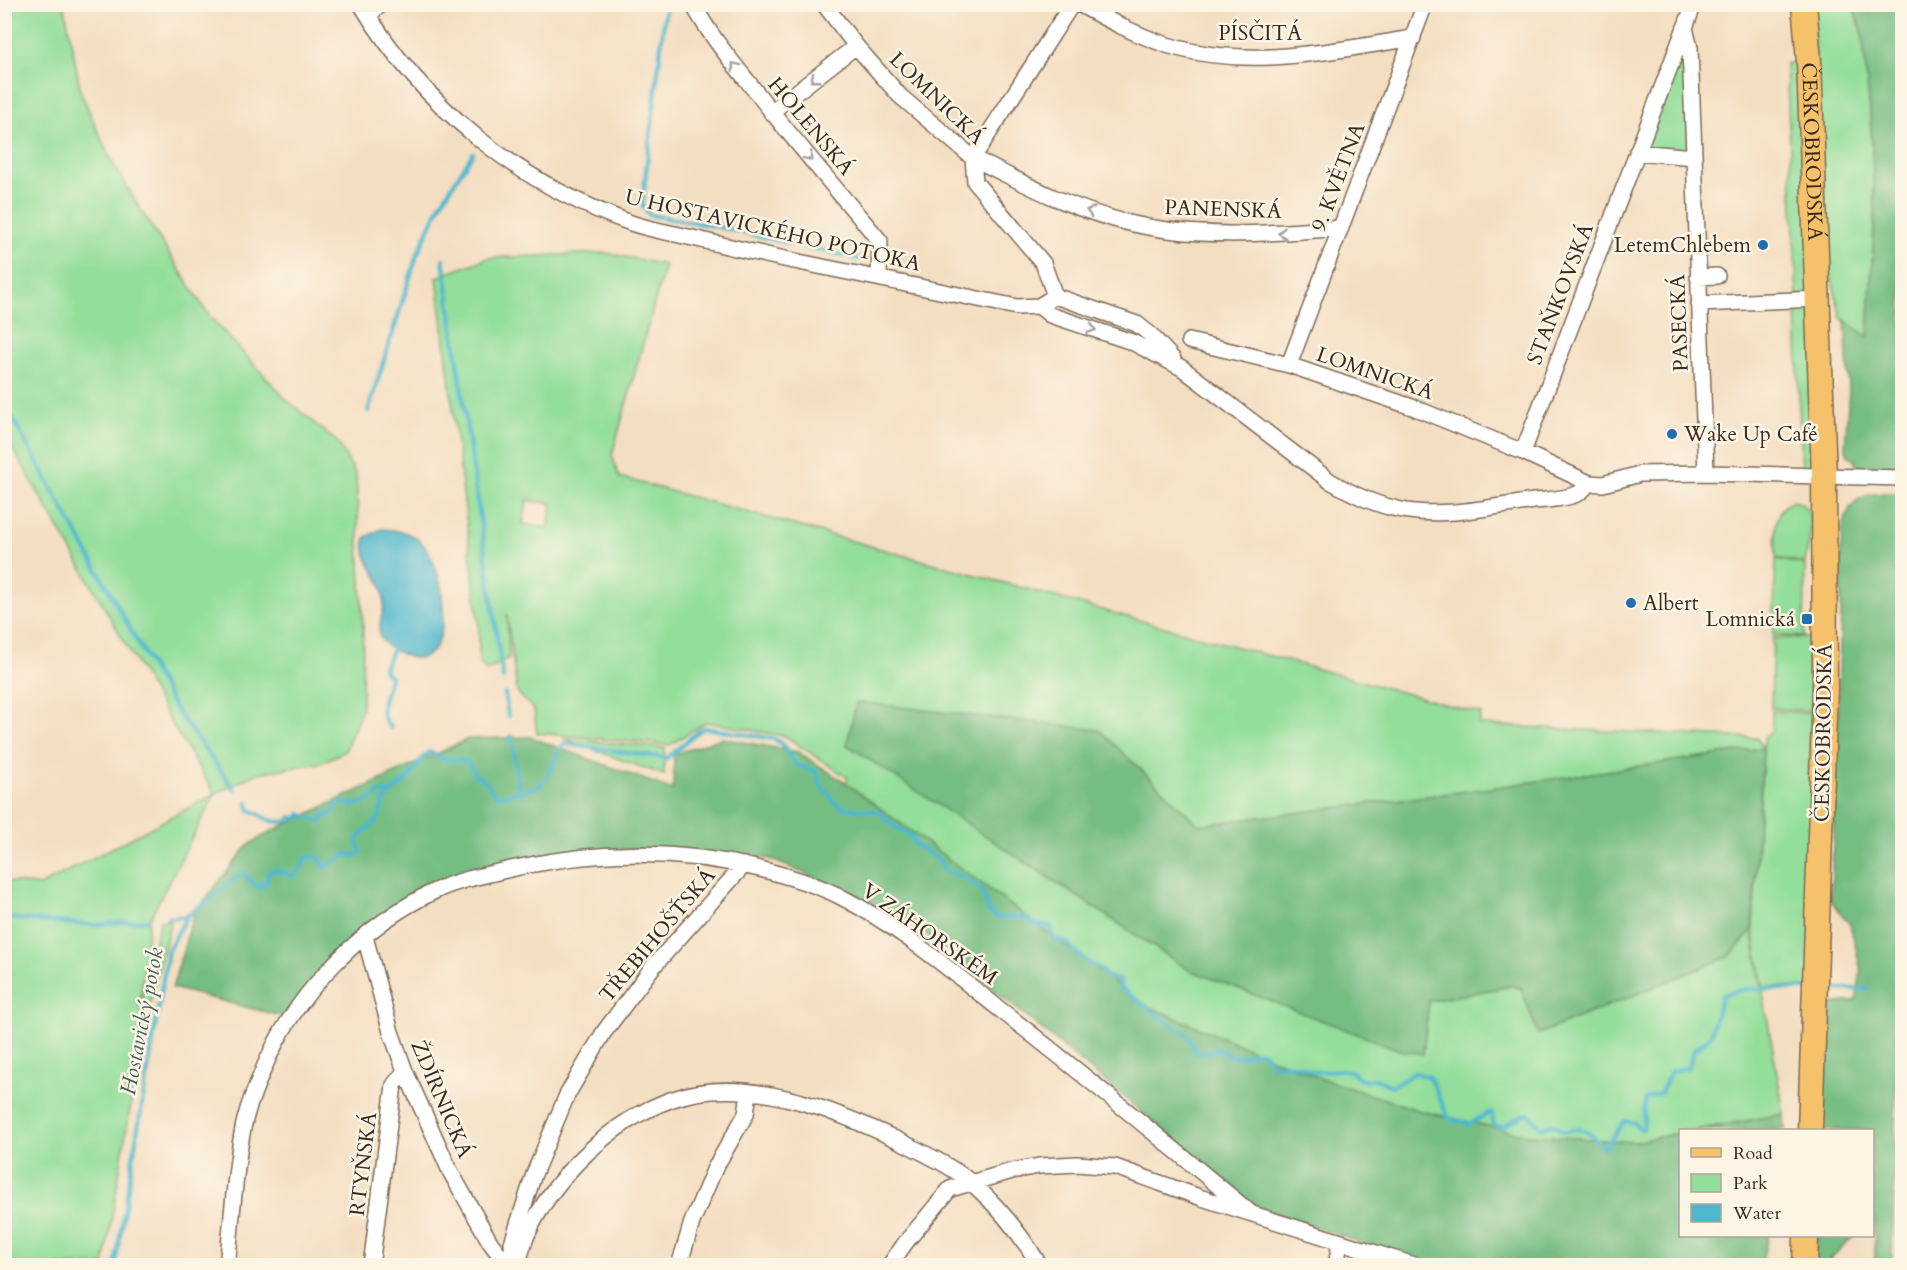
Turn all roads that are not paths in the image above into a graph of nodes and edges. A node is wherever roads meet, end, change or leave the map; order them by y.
1 (382, 4) edge
2 (693, 4) edge
3 (824, 4) edge
4 (1072, 4) edge
5 (1079, 4) edge
6 (1425, 4) edge
7 (1694, 4) edge
8 (1804, 4) edge
9 (364, 10) edge
10 (1685, 28) junction
11 (1413, 38) junction
12 (856, 46) junction
13 (771, 112) junction
14 (1637, 152) junction
15 (1694, 157) junction
16 (973, 159) junction
17 (1341, 228) junction
18 (1717, 276) dead end
19 (1698, 277) junction
20 (879, 278) junction
21 (1055, 296) junction
22 (1807, 299) junction
23 (1699, 304) junction
24 (1039, 306) junction
25 (1189, 341) dead end
26 (1289, 365) junction
27 (1182, 368) junction
28 (1523, 452) junction
29 (1706, 473) junction
30 (1824, 476) junction
31 (1902, 478) edge
32 (1589, 483) junction
33 (744, 865) junction
34 (365, 937) junction
35 (405, 1071) junction
36 (749, 1092) junction
37 (1810, 1129) edge
38 (972, 1183) junction
39 (1251, 1214) junction
40 (1806, 1237) edge
41 (1340, 1243) junction
42 (227, 1266) edge
43 (371, 1266) edge
44 (508, 1266) edge
45 (515, 1266) edge
46 (679, 1266) edge
47 (889, 1266) edge
48 (1040, 1266) edge
49 (1336, 1266) edge
50 (1417, 1266) edge
51 (1805, 1266) edge

1 - 9 street
13 -> 2 street, HOLENSKÁ
3 - 12 street, LOMNICKÁ
4 - 16 street
5 - 11 street, PÍSČITÁ
6 - 11 street, 9. KVĚTNA
7 - 10 street, STAŇKOVSKÁ
8 - 22 main road, ČESKOBRODSKÁ
9 - 20 street, U HOSTAVICKÉHO POTOKA
10 - 14 street, STAŇKOVSKÁ
10 - 15 street, PASECKÁ
11 - 17 street, 9. KVĚTNA
12 -> 13 street
12 - 16 street, LOMNICKÁ
13 -> 20 street, HOLENSKÁ
14 - 15 street
14 - 28 street, STAŇKOVSKÁ
15 - 19 street, PASECKÁ
17 -> 16 street, PANENSKÁ
16 - 21 street, LOMNICKÁ
17 - 26 street, 9. KVĚTNA
18 - 19 street
19 - 23 street, PASECKÁ
20 - 24 street, U HOSTAVICKÉHO POTOKA
21 - 24 street
21 - 27 street
22 - 23 street
22 - 30 main road, ČESKOBRODSKÁ
23 - 29 street, PASECKÁ
24 -> 27 street, U HOSTAVICKÉHO POTOKA
25 - 26 street, LOMNICKÁ
26 - 28 street, LOMNICKÁ
27 - 32 street, U HOSTAVICKÉHO POTOKA
28 - 32 street, LOMNICKÁ
29 - 30 street
29 - 32 street
30 - 31 street
30 - 37 main road, ČESKOBRODSKÁ
33 - 34 street, V ZÁHORSKÉM
33 - 39 street, V ZÁHORSKÉM
33 - 45 street, TŘEBIHOŠŤSKÁ
34 - 35 street, ŽDÍRNICKÁ
34 - 42 street, V ZÁHORSKÉM
35 - 43 street, RTYŇSKÁ
35 - 44 street, ŽDÍRNICKÁ
36 - 38 street
36 - 45 street
36 - 46 street
38 - 39 street, V ZÁHORSKÉM
38 - 47 street, V ZÁHORSKÉM
38 - 48 street
39 - 41 street, V ZÁHORSKÉM
40 - 51 main road
41 - 49 street
41 - 50 street, V ZÁHORSKÉM

